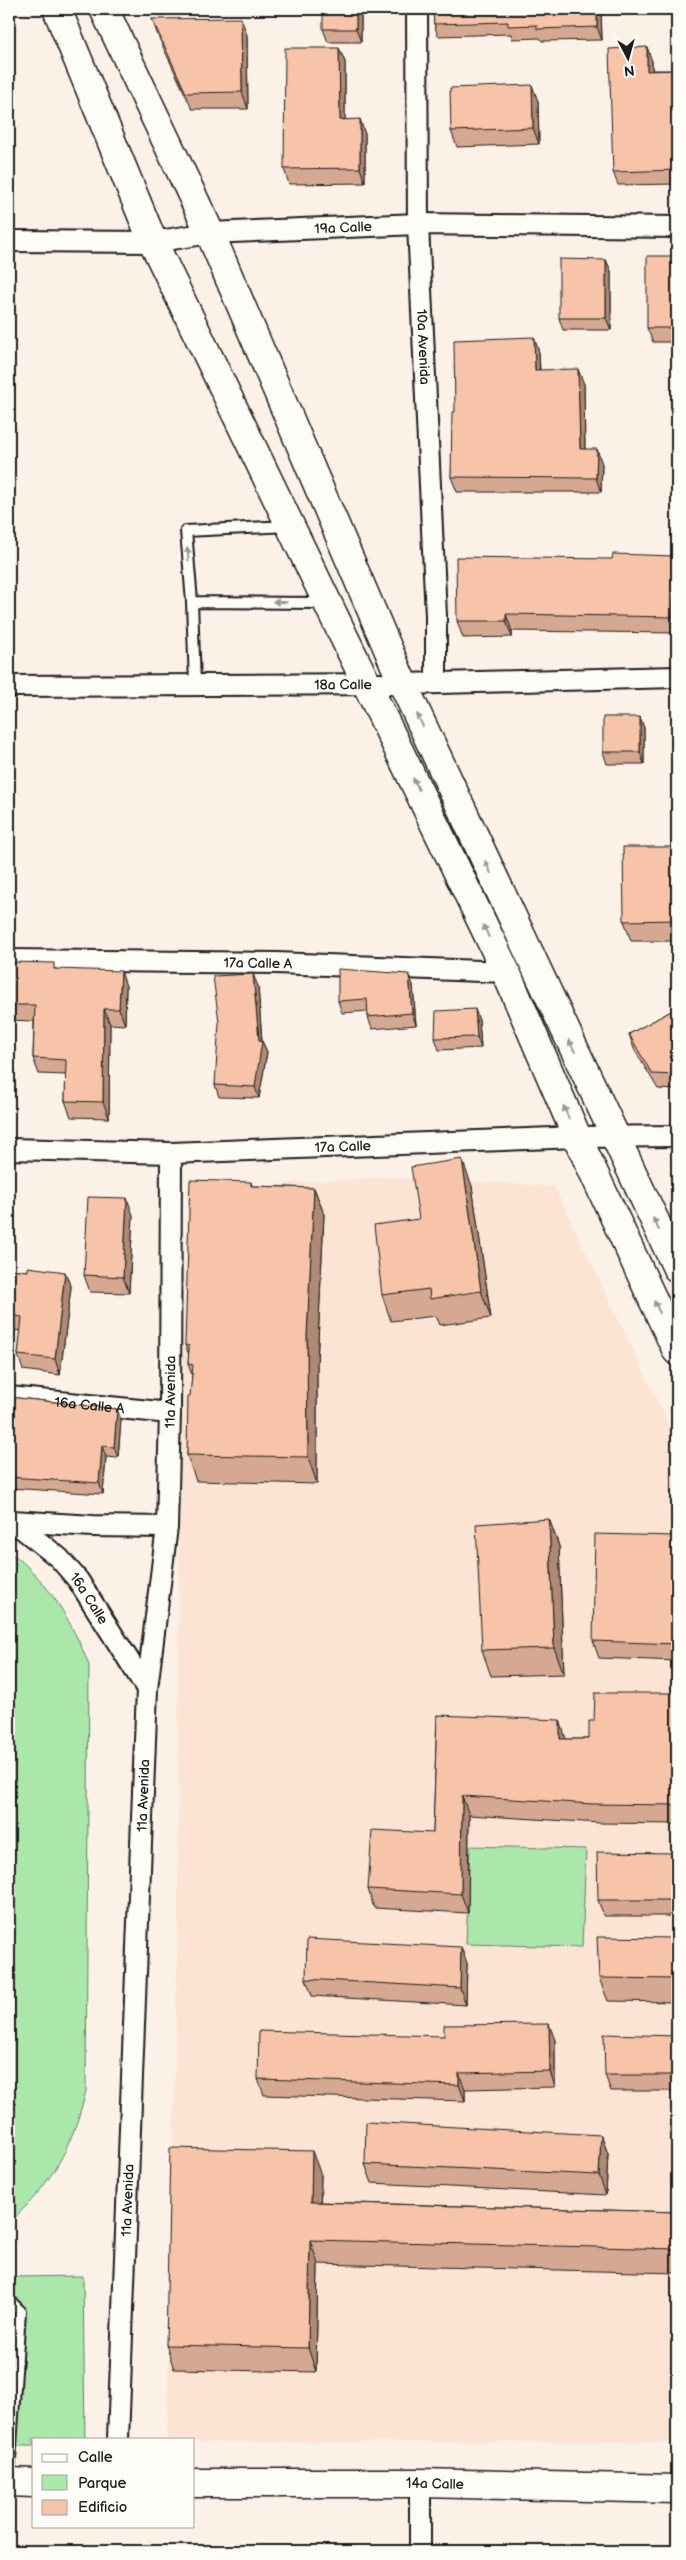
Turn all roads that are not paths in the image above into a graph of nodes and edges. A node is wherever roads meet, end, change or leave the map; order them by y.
1 (57, 9) edge
2 (104, 9) edge
3 (417, 9) edge
4 (418, 224) junction
5 (677, 228) edge
6 (210, 233) junction
7 (9, 241) edge
8 (154, 242) junction
9 (292, 526) junction
10 (192, 602) junction
11 (329, 603) junction
12 (677, 677) edge
13 (436, 683) junction
14 (195, 684) junction
15 (368, 684) junction
16 (403, 684) junction
17 (9, 686) edge
18 (9, 960) edge
19 (506, 972) junction
20 (677, 1136) edge
21 (577, 1137) junction
22 (615, 1137) junction
23 (9, 1149) edge
24 (171, 1153) junction
25 (677, 1268) edge
26 (677, 1351) edge
27 (9, 1397) edge
28 (170, 1413) junction
29 (11, 1521) edge
30 (167, 1527) junction
31 (147, 1689) junction
32 (9, 2300) edge
33 (10, 2426) edge
34 (118, 2438) edge
35 (9, 2476) edge
36 (9, 2482) edge
37 (32, 2483) edge
38 (195, 2483) edge
39 (420, 2483) junction
40 (677, 2489) edge
41 (420, 2551) edge

1 - 8 main road
2 - 6 main road
3 - 4 street, 10a Avenida
4 - 5 street, 19a Calle
4 - 6 street, 19a Calle
4 - 13 street, 10a Avenida
6 - 8 street, 19a Calle
6 - 16 main road
7 - 8 street, 19a Calle
8 - 9 main road
10 -> 9 lane
9 - 11 main road
11 -> 10 lane
10 - 14 lane
11 - 15 main road
12 - 13 street, 18a Calle
13 - 16 street, 18a Calle
14 - 15 street, 18a Calle
14 - 17 street, 18a Calle
15 - 16 street, 18a Calle
19 -> 15 main road
22 -> 16 main road
18 - 19 street, 17a Calle A
21 -> 19 main road
20 - 22 street, 17a Calle
21 - 22 street, 17a Calle
21 - 24 street, 17a Calle
26 -> 21 main road
25 -> 22 main road
23 - 24 street, 17a Calle
24 - 28 street, 11a Avenida
27 - 28 street, 16a Calle A
28 - 30 street, 11a Avenida
29 - 30 street, 16a Calle
29 - 31 street, 16a Calle
30 - 31 street, 11a Avenida
31 - 34 street, 11a Avenida
32 - 33 lane
33 - 35 lane
36 - 37 main road
38 - 39 main road, 14a Calle
39 - 40 main road, 14a Calle
39 - 41 street

